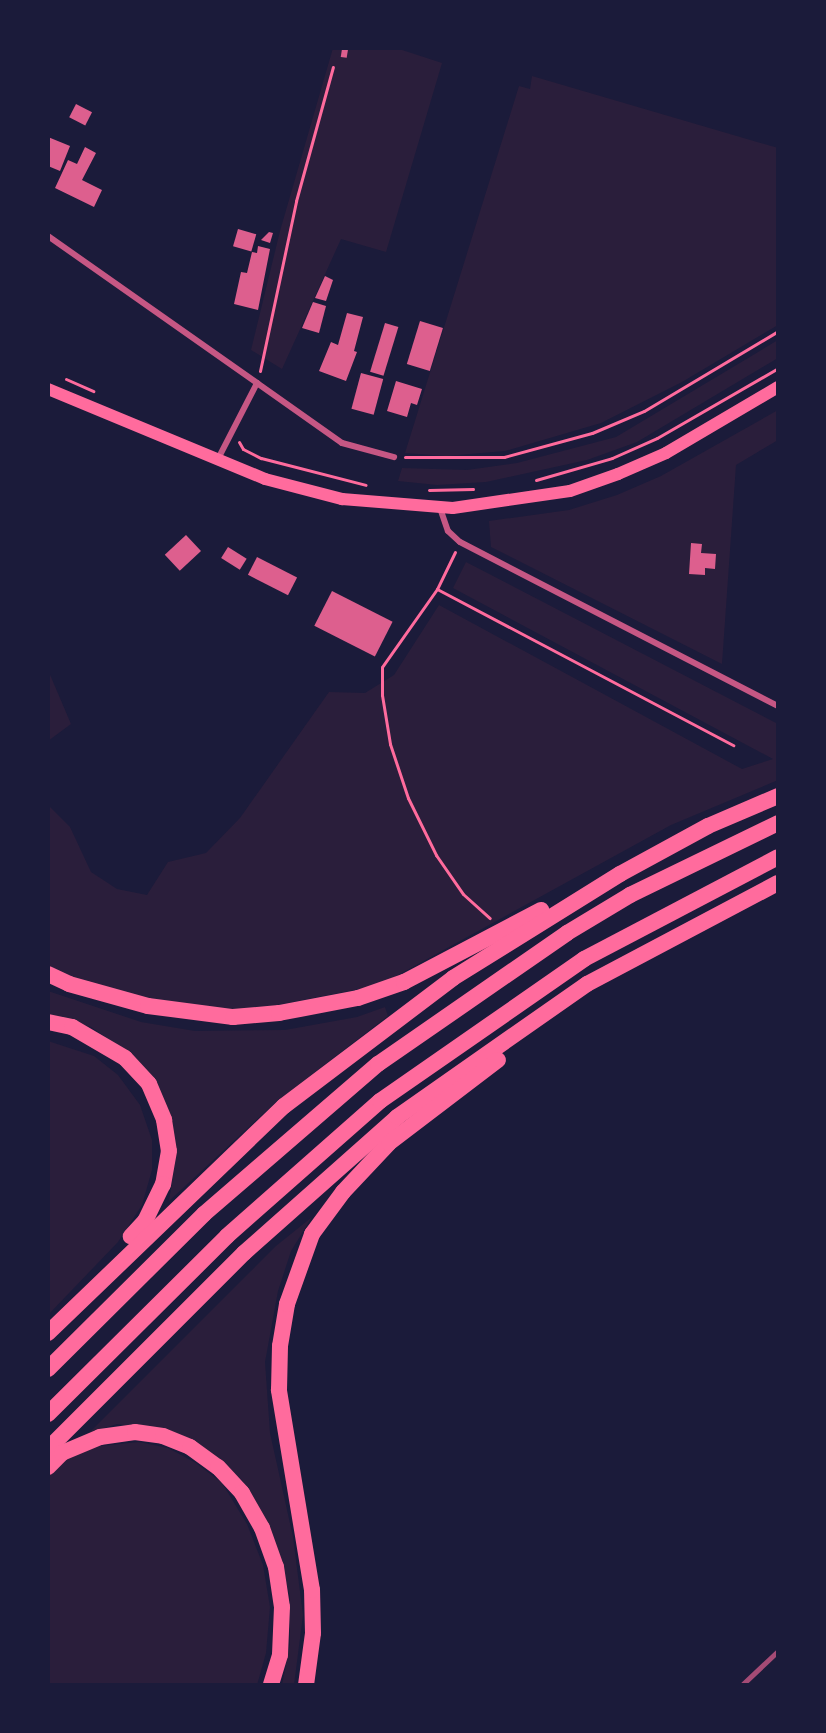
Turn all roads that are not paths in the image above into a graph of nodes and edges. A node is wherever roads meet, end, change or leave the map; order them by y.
1 (48, 236) edge
2 (257, 383) junction
3 (778, 387) edge
4 (48, 389) edge
5 (394, 457) road end
6 (218, 459) junction
7 (440, 508) junction
8 (778, 706) edge
9 (778, 796) edge
10 (778, 823) edge
11 (778, 856) edge
12 (620, 874) junction
13 (778, 883) edge
14 (48, 974) edge
15 (48, 1022) edge
16 (522, 1032) junction
17 (48, 1322) edge
18 (48, 1333) edge
19 (48, 1369) edge
20 (48, 1414) edge
21 (48, 1449) edge
22 (48, 1467) edge
23 (271, 1685) edge
24 (306, 1685) edge

1 - 2 street
2 - 5 street
2 - 6 street
3 - 7 main road
4 - 6 main road
6 - 7 main road
7 - 8 street
9 - 12 highway
10 - 19 highway
11 - 20 highway
12 - 14 highway
12 - 18 highway
13 - 16 highway
15 - 17 highway
16 - 21 highway
16 - 24 highway
22 - 23 highway

